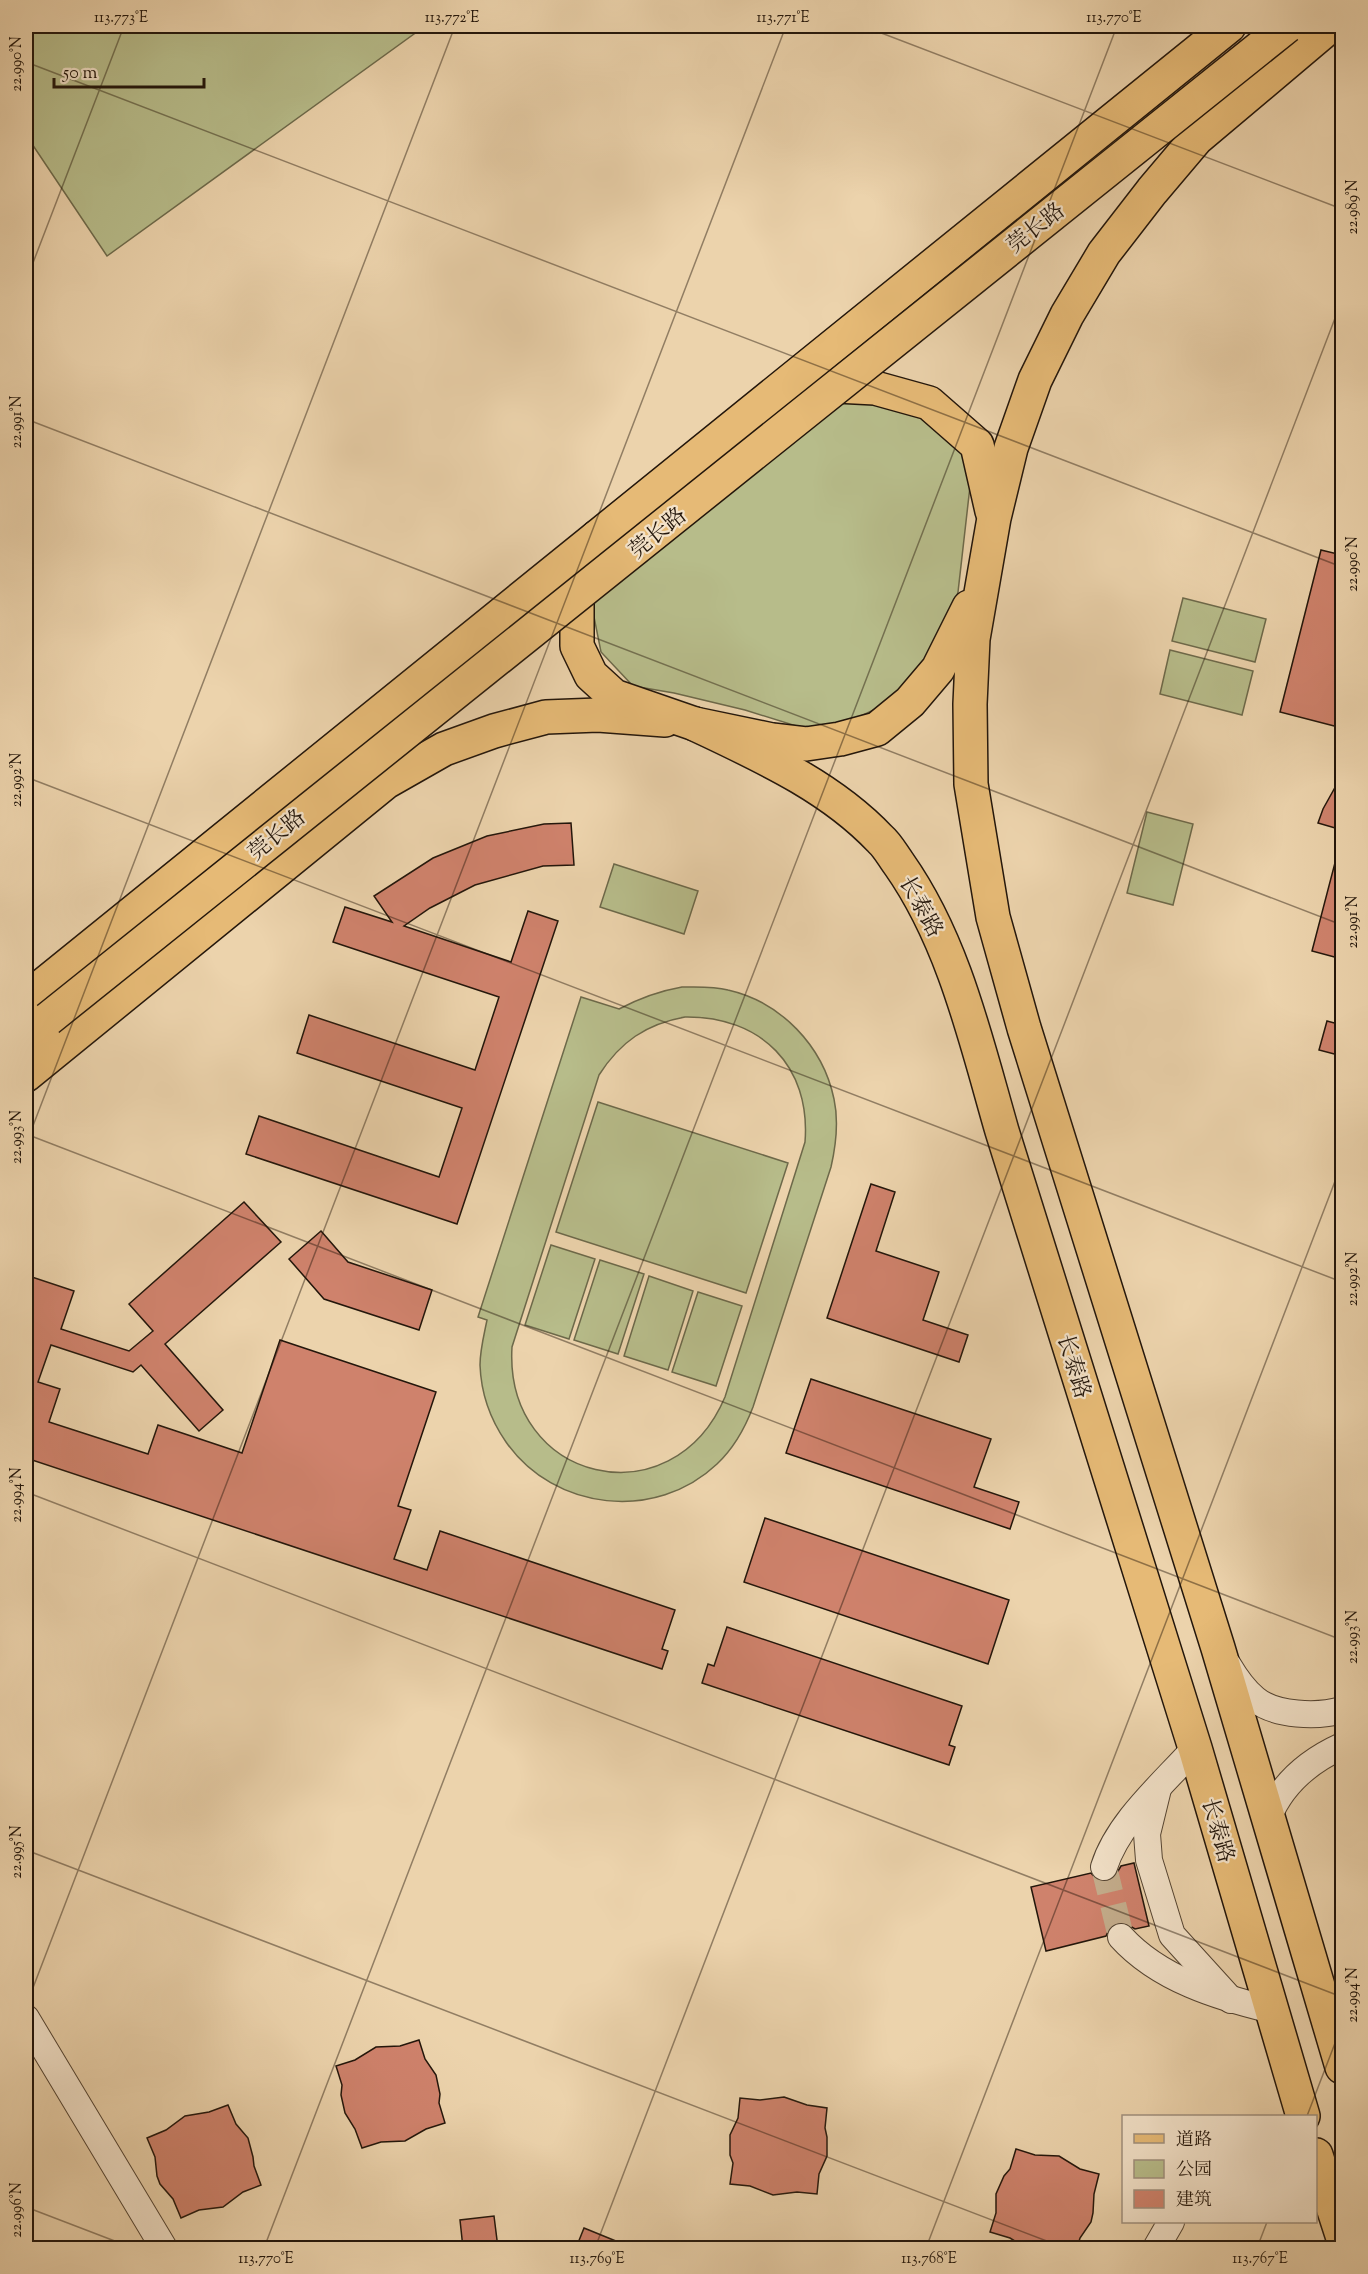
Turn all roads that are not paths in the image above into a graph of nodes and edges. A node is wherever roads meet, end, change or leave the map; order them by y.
1 (1229, 26) edge
2 (1287, 26) edge
3 (1330, 26) edge
4 (763, 401) junction
5 (994, 518) junction
6 (597, 537) junction
7 (986, 569) junction
8 (695, 724) junction
9 (33, 1018) edge
10 (26, 1075) edge
11 (1218, 1648) junction
12 (1342, 1710) edge
13 (1342, 1746) edge
14 (1195, 1748) junction
15 (1158, 1789) junction
16 (1268, 1818) junction
17 (1104, 1867) tunnel mouth
18 (1121, 1937) tunnel mouth
19 (1231, 2000) junction
20 (1272, 2010) junction
21 (26, 2018) edge
22 (1342, 2067) edge
23 (1303, 2115) edge
24 (1317, 2158) edge
25 (1170, 2223) edge
26 (1342, 2235) edge
27 (164, 2248) edge
28 (1156, 2248) edge

1 - 4 main road, 莞长路
2 - 9 main road, 莞长路, bridge
3 - 5 main road
4 - 5 main road
4 - 6 main road, 莞长路
5 - 7 main road
6 - 8 main road
6 - 9 main road, 莞长路
7 - 8 main road
7 - 11 main road
8 - 10 main road, 莞长路
8 - 14 main road, 长泰路
11 - 12 street
11 - 16 main road
13 - 16 street
14 - 15 street
14 - 20 main road, 长泰路
15 - 17 street
15 - 19 street
16 - 22 main road
18 - 19 street
19 - 20 street
20 - 23 main road, 长泰路
21 - 27 street
24 - 26 main road
25 - 28 street

